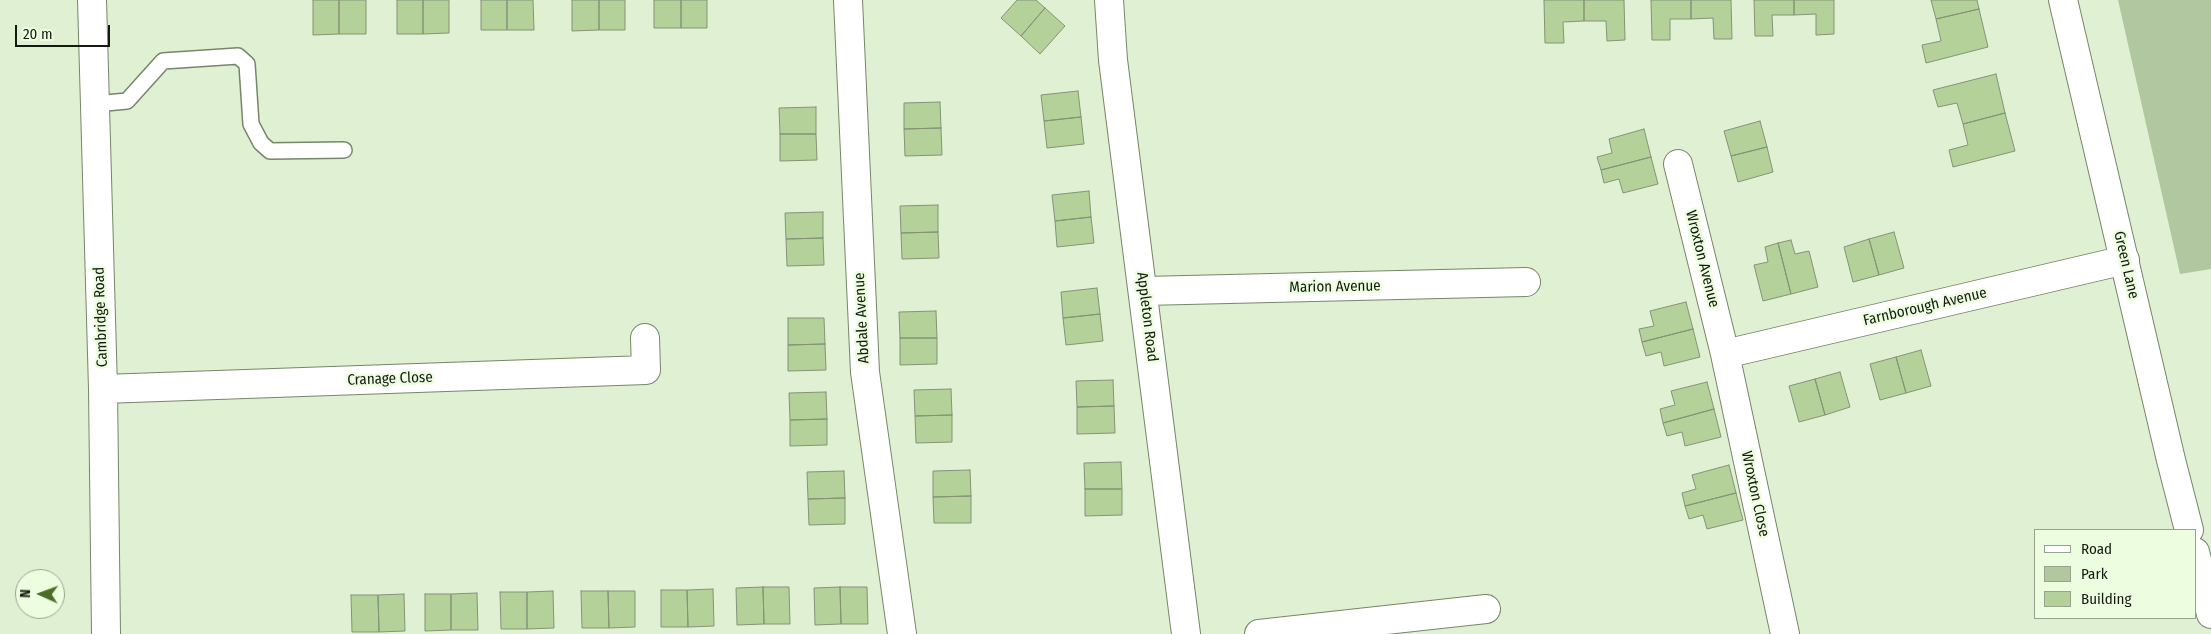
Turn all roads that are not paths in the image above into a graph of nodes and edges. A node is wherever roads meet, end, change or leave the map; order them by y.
1 (92, 0) edge
2 (848, 0) edge
3 (1109, 0) edge
4 (2063, 0) edge
5 (95, 104) junction
6 (344, 150) dead end
7 (1678, 164) dead end
8 (2125, 260) junction
9 (1526, 282) dead end
10 (1144, 291) junction
11 (645, 338) dead end
12 (1725, 354) junction
13 (103, 389) junction
14 (2189, 529) edge
15 (2196, 556) edge
16 (1486, 609) dead end
17 (2211, 614) edge
18 (106, 634) edge
19 (902, 634) edge
20 (1186, 634) edge
21 (1259, 634) edge
22 (1784, 634) edge

1 - 5 street, Cambridge Road
2 - 19 street, Abdale Avenue
3 - 10 street, Appleton Road
4 - 8 street, Green Lane
5 - 6 lane
5 - 13 street, Cambridge Road
7 - 12 street, Wroxton Avenue
8 - 12 street, Farnborough Avenue
8 - 14 street, Green Lane
9 - 10 street, Marion Avenue
10 - 20 street, Appleton Road
11 - 13 street, Cranage Close
12 - 22 street, Wroxton Close
13 - 18 street, Cambridge Road
15 - 17 street
16 - 21 street

